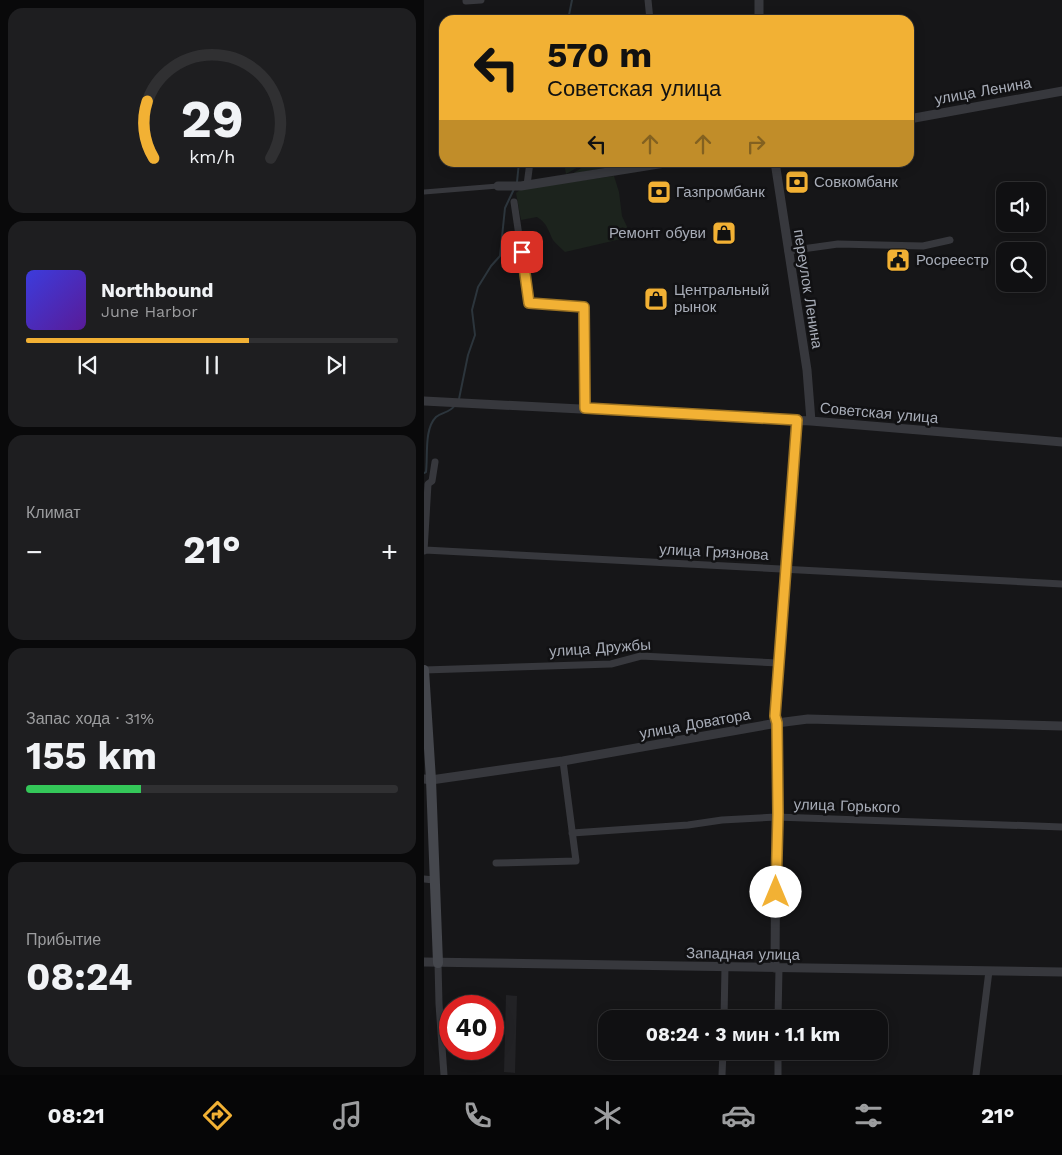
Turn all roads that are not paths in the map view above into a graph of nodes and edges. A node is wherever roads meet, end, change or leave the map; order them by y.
1 (481, 0) edge
2 (648, 0) edge
3 (760, 0) edge
4 (466, 1) dead end
5 (650, 15) edge
6 (759, 15) edge
7 (1062, 91) edge
8 (914, 118) edge
9 (528, 167) edge
10 (638, 167) edge
11 (776, 167) edge
12 (520, 185) junction
13 (498, 186) joint
14 (424, 192) edge
15 (514, 202) dead end
16 (950, 240) dead end
17 (788, 251) junction
18 (424, 401) edge
19 (585, 408) junction
20 (797, 420) junction
21 (811, 421) junction
22 (1062, 442) edge
23 (435, 462) dead end
24 (424, 550) edge
25 (786, 570) junction
26 (1062, 584) edge
27 (779, 663) junction
28 (424, 670) edge
29 (777, 723) junction
30 (1062, 726) edge
31 (563, 761) junction
32 (427, 779) edge
33 (776, 817) junction
34 (1062, 828) edge
35 (572, 833) junction
36 (496, 863) dead end
37 (429, 879) edge
38 (424, 962) edge
39 (438, 963) junction
40 (724, 967) junction
41 (777, 968) junction
42 (989, 971) junction
43 (1062, 972) edge
44 (724, 1010) edge
45 (778, 1010) edge
46 (723, 1060) edge
47 (778, 1060) edge
48 (444, 1075) edge
49 (722, 1075) edge
50 (778, 1075) edge
51 (976, 1075) edge

1 - 4 street
2 - 5 street
3 - 6 street
7 - 8 street, улица Ленина
9 - 12 street
10 - 12 street
11 - 17 street, переулок Ленина
12 - 13 street
13 - 14 street
15 - 19 street
16 - 17 street
17 - 21 street, переулок Ленина
18 - 19 street, Советская улица
19 - 20 street, Советская улица
20 - 21 street, Советская улица
20 - 25 street
21 - 22 street, Советская улица
23 - 24 street
24 - 25 street, улица Грязнова
25 - 26 street, улица Грязнова
25 - 27 street
27 - 28 street, улица Дружбы
27 - 29 street
28 - 32 main road
29 - 30 street, улица Доватора
29 - 31 street, улица Доватора
29 - 33 street
31 - 32 street, улица Доватора
31 - 35 street
32 - 37 main road
33 - 34 street, улица Горького
33 - 35 street, улица Горького
33 - 41 street
35 - 36 street
37 - 39 main road
38 - 39 street, Западная улица
39 - 40 street, Западная улица
39 - 48 street
40 - 41 street, Западная улица
40 - 44 street
41 - 42 street, Западная улица
41 - 45 street
42 - 43 street, Западная улица
42 - 51 street
46 - 49 street
47 - 50 street

